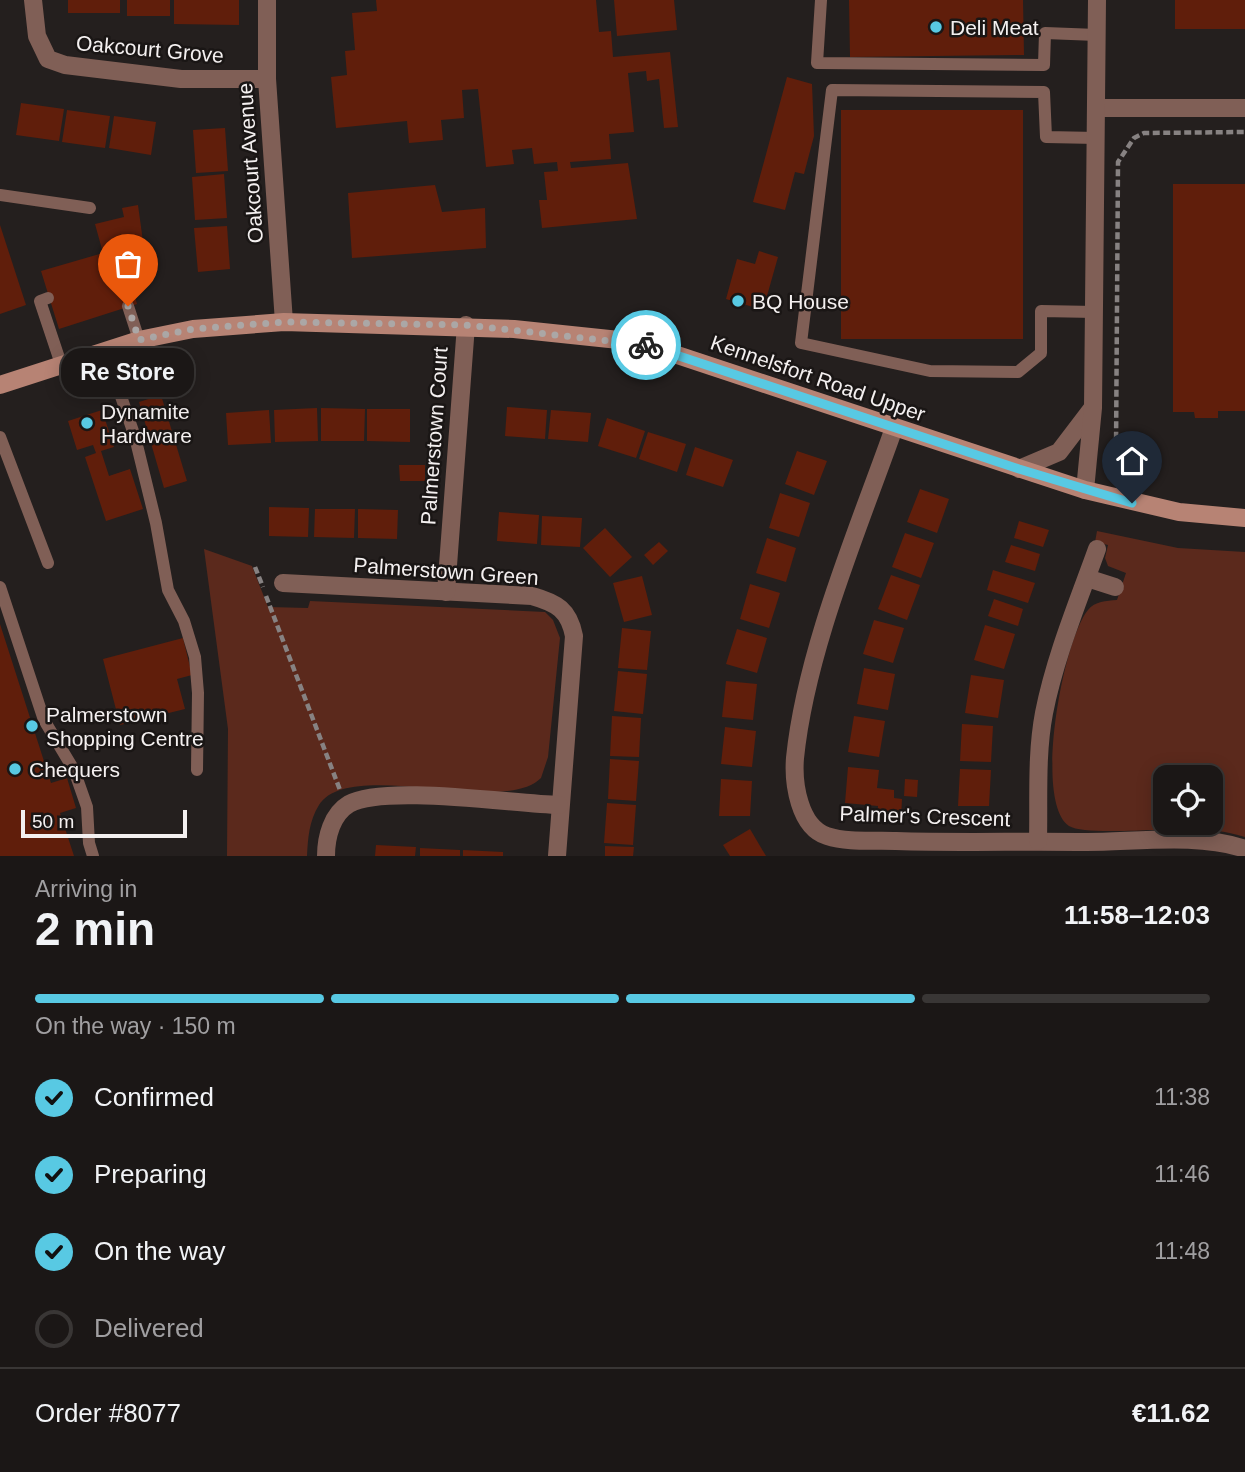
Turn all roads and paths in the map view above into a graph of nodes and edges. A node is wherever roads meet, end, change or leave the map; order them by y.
1 (33, 0) edge
2 (267, 0) edge
3 (821, 0) edge
4 (1097, 0) edge
5 (1097, 35) junction
6 (267, 79) junction
7 (1098, 108) junction
8 (1245, 108) edge
9 (1245, 132) edge
10 (1097, 138) junction
11 (0, 195) edge
12 (90, 208) dead end
13 (48, 298) dead end
14 (128, 306) dead end
15 (1095, 312) junction
16 (284, 322) junction
17 (466, 325) junction
18 (139, 340) junction
19 (105, 350) junction
20 (61, 364) junction
21 (0, 385) edge
22 (1093, 408) junction
23 (894, 428) junction
24 (0, 437) edge
25 (1019, 469) junction
26 (1132, 483) dead end
27 (1085, 490) junction
28 (1245, 518) edge
29 (1097, 549) dead end
30 (48, 563) dead end
31 (256, 567) dead end
32 (1087, 578) junction
33 (283, 583) dead end
34 (0, 587) edge
35 (1115, 587) dead end
36 (446, 592) junction
37 (197, 770) dead end
38 (342, 794) dead end
39 (559, 805) junction
40 (1038, 841) junction
41 (952, 849) edge
42 (1245, 849) edge
43 (93, 856) edge
44 (326, 856) edge
45 (557, 856) edge

1 - 6 street, Oakcourt Grove
2 - 6 street, Oakcourt Avenue
3 - 5 lane
4 - 5 street
5 - 7 street
6 - 16 street, Oakcourt Avenue
7 - 8 street
7 - 10 street
9 - 26 path
10 - 15 street
10 - 15 lane
11 - 12 lane
13 - 20 lane
14 - 18 lane
15 - 22 street
16 - 17 street, Kennelsfort Road Upper
16 - 18 street, Kennelsfort Road Upper
17 - 23 street, Kennelsfort Road Upper
17 - 36 street, Palmerstown Court
18 - 19 street, Kennelsfort Road Upper
19 - 20 street, Kennelsfort Road Upper
19 - 37 lane
20 - 21 street, Kennelsfort Road Upper
22 - 25 street
22 - 27 street
23 - 25 street, Kennelsfort Road Upper
23 - 41 street, Palmer's Crescent
24 - 30 lane
25 - 27 street, Kennelsfort Road Upper
27 - 28 street, Kennelsfort Road Upper
29 - 32 street
31 - 38 path
32 - 35 street
32 - 40 street
33 - 36 street, Palmerstown Green
34 - 43 lane
36 - 39 street, Palmerstown Green
39 - 44 street
39 - 45 street, Palmerstown Green
40 - 41 street, Palmer's Crescent
40 - 42 street, Palmer's Crescent

